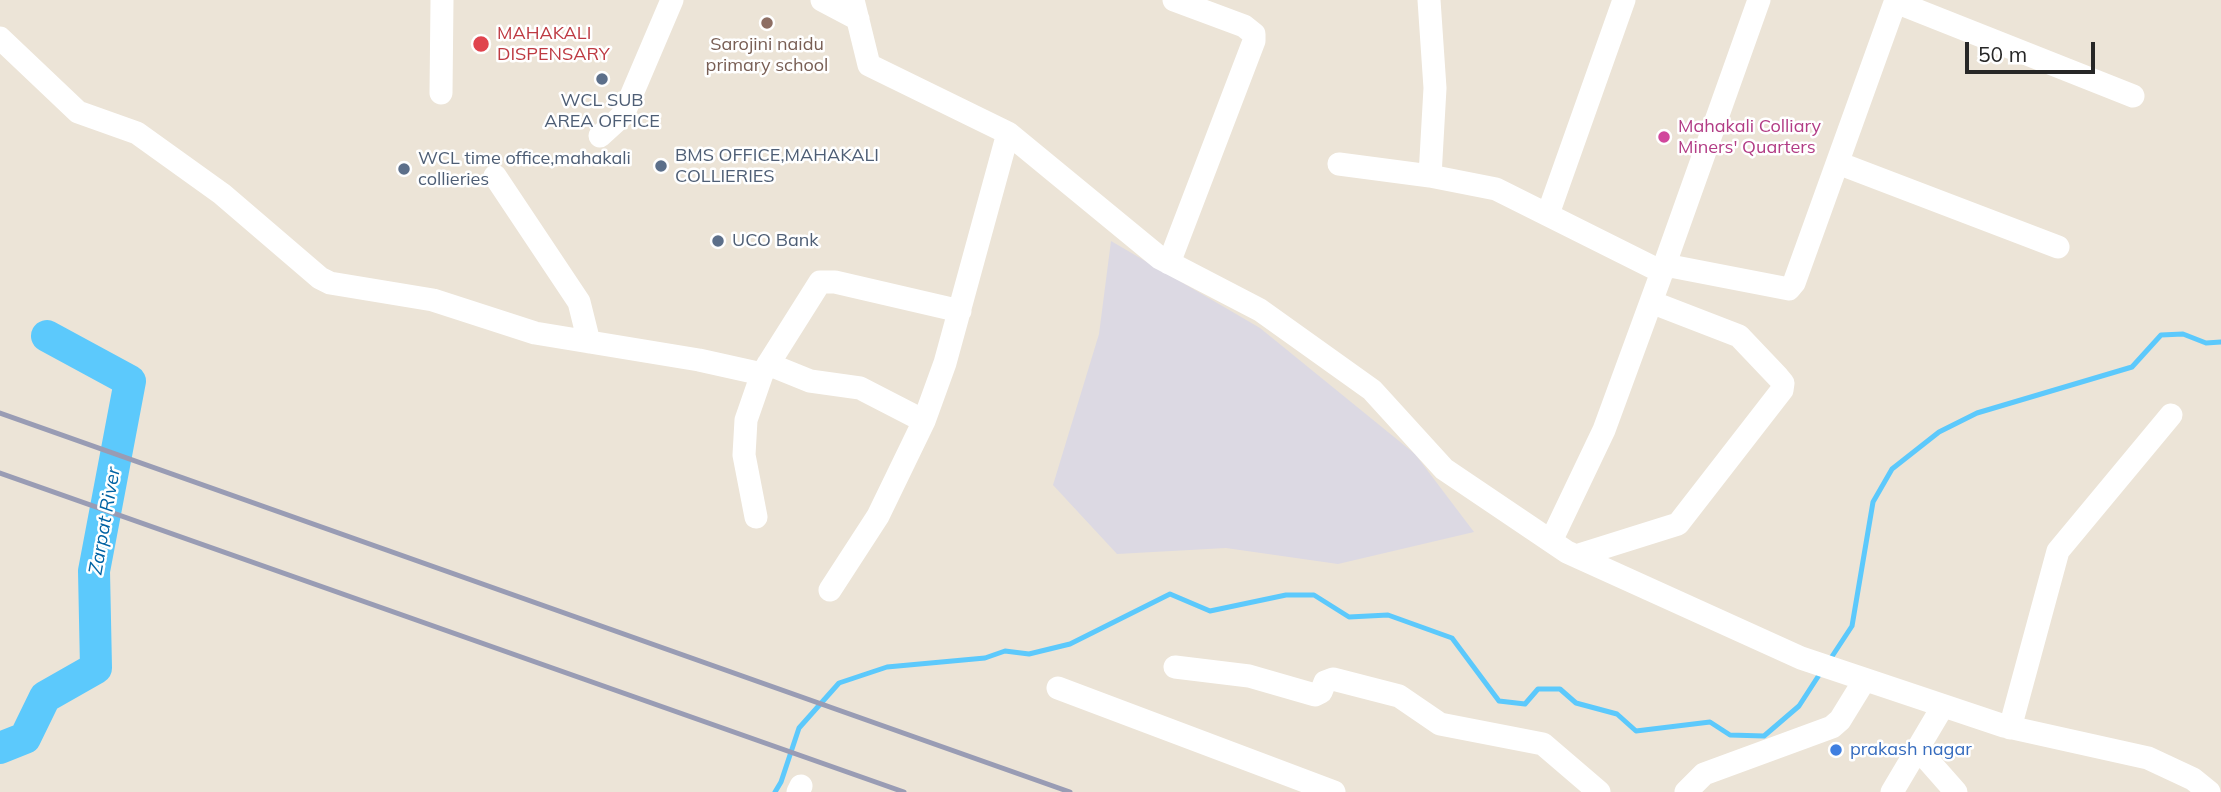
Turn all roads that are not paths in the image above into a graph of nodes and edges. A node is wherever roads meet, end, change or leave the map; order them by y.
1 (442, 0) edge
2 (672, 0) edge
3 (822, 0) edge
4 (1174, 0) edge
5 (1429, 0) edge
6 (1624, 0) edge
7 (1759, 0) edge
8 (1896, 1) edge
9 (1205, 6) edge
10 (856, 10) edge
11 (0, 38) edge
12 (441, 93) dead end
13 (2133, 96) dead end
14 (1008, 133) junction
15 (600, 136) dead end
16 (1838, 163) junction
17 (1339, 164) dead end
18 (495, 176) dead end
19 (1430, 176) junction
20 (1548, 214) junction
21 (2059, 247) dead end
22 (1169, 262) junction
23 (1664, 268) junction
24 (1651, 302) junction
25 (960, 311) junction
26 (589, 342) junction
27 (765, 369) junction
28 (2171, 415) dead end
29 (924, 421) junction
30 (756, 517) dead end
31 (1551, 541) junction
32 (1576, 556) junction
33 (830, 590) dead end
34 (1175, 667) dead end
35 (1861, 680) junction
36 (1058, 688) dead end
37 (1943, 706) junction
38 (2010, 728) junction
39 (1918, 748) junction
40 (1334, 792) edge
41 (1599, 792) edge
42 (1686, 792) edge
43 (1892, 792) edge
44 (1956, 792) edge
45 (2209, 792) edge

1 - 12 street
2 - 15 street
3 - 10 street
4 - 9 street
5 - 19 street
6 - 20 street
7 - 23 street
8 - 13 street
8 - 16 street
9 - 22 street
10 - 14 street
11 - 26 street
14 - 22 street
14 - 25 street
16 - 21 street
16 - 23 street
17 - 19 street
18 - 26 street
19 - 20 street
20 - 23 street
22 - 31 street
23 - 24 street
24 - 31 street
24 - 32 street
25 - 27 street
25 - 29 street
26 - 27 street
27 - 29 street
27 - 30 street
28 - 38 street
29 - 33 street
31 - 32 street
32 - 35 street
34 - 41 street
35 - 37 street
35 - 42 street
36 - 40 street
37 - 38 street
37 - 39 street
38 - 45 street
39 - 43 street
39 - 44 street

